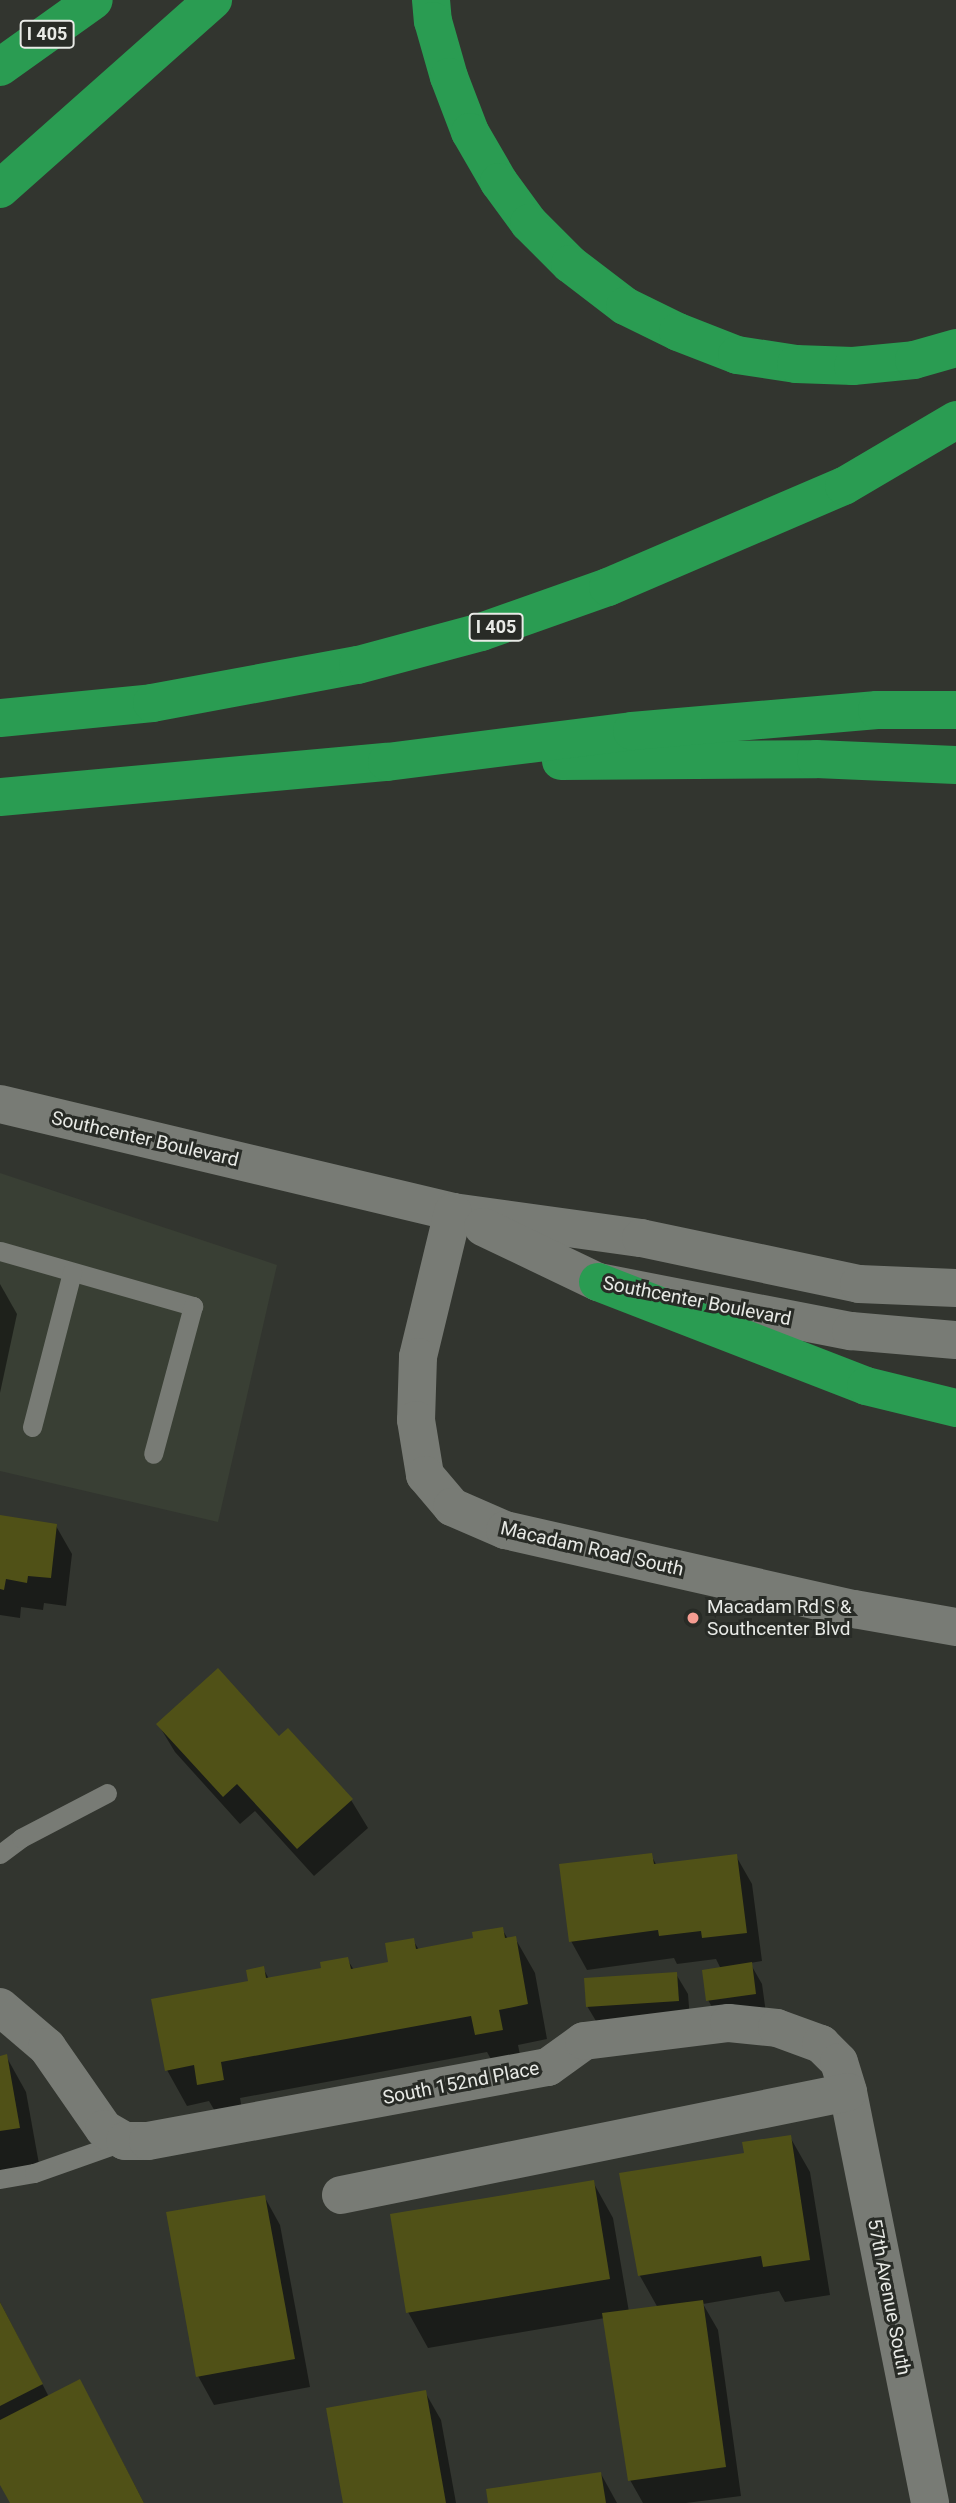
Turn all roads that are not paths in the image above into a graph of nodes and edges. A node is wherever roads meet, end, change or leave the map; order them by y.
1 (94, 0) edge
2 (212, 0) edge
3 (431, 0) edge
4 (0, 67) edge
5 (0, 189) edge
6 (956, 348) edge
7 (956, 420) edge
8 (956, 709) edge
9 (0, 718) edge
10 (387, 762) junction
11 (956, 765) edge
12 (0, 797) edge
13 (0, 1104) edge
14 (453, 1212) junction
15 (0, 1251) edge
16 (72, 1272) junction
17 (598, 1283) junction
18 (956, 1288) edge
19 (956, 1340) edge
20 (956, 1408) edge
21 (32, 1427) dead end
22 (153, 1454) dead end
23 (956, 1627) edge
24 (107, 1793) dead end
25 (0, 1854) edge
26 (0, 2007) edge
27 (848, 2092) junction
28 (125, 2141) junction
29 (0, 2179) edge
30 (341, 2195) dead end
31 (930, 2503) edge

1 - 4 highway, I 405
2 - 5 highway
3 - 6 highway
7 - 9 highway, I 405
8 - 10 highway
10 - 11 highway
10 - 12 highway
13 - 14 street, Southcenter Boulevard
14 - 17 street, Southcenter Boulevard
14 - 18 street, Southcenter Boulevard
14 - 23 street, Macadam Road South
15 - 16 lane
16 - 21 lane
16 - 22 lane
17 - 19 street, Southcenter Boulevard
17 - 20 highway
24 - 25 lane
26 - 28 street
27 - 28 street, South 152nd Place
27 - 30 street
27 - 31 street, 57th Avenue South
28 - 29 lane

